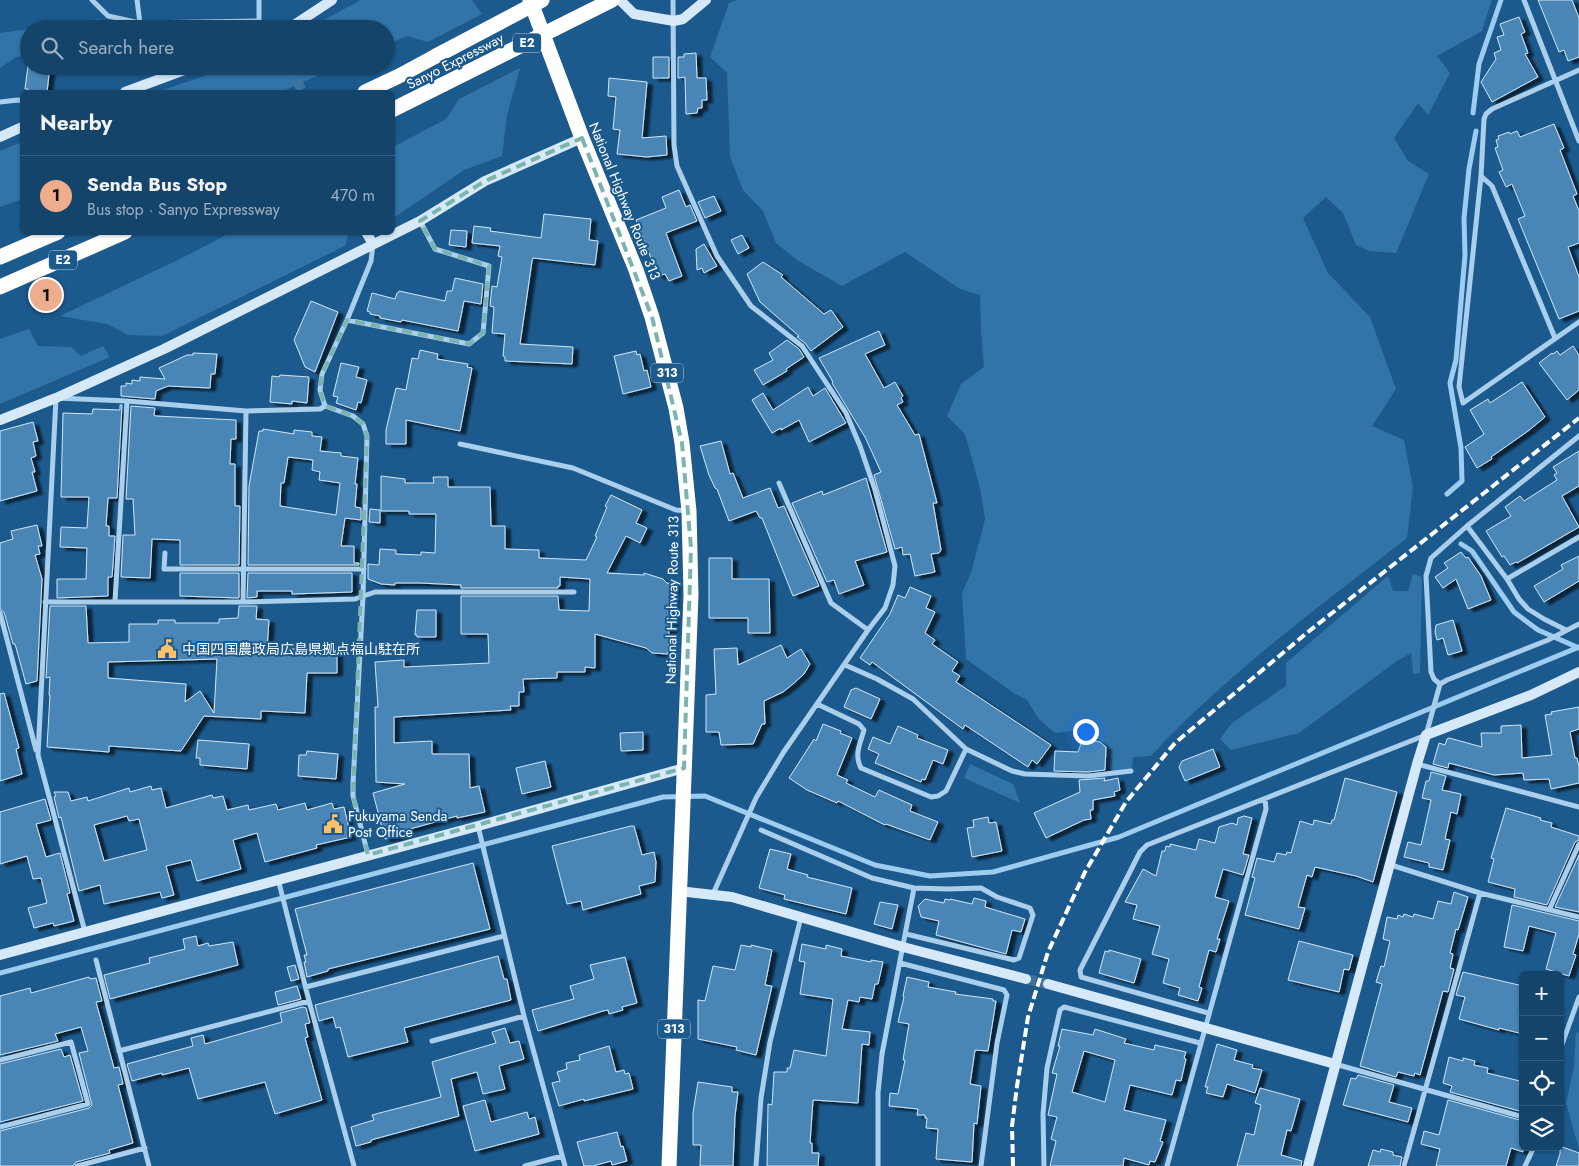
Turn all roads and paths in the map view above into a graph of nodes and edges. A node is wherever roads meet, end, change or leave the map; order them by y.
1 (92, 0) edge
2 (137, 0) edge
3 (259, 0) edge
4 (332, 0) edge
5 (530, 0) edge
6 (542, 0) edge
7 (612, 0) edge
8 (620, 0) edge
9 (673, 0) edge
10 (706, 0) edge
11 (1524, 0) edge
12 (126, 20) edge
13 (140, 20) edge
14 (259, 20) edge
15 (302, 20) edge
16 (674, 21) junction
17 (1579, 70) edge
18 (171, 75) edge
19 (1554, 80) junction
20 (130, 90) edge
21 (369, 90) edge
22 (20, 100) edge
23 (0, 102) edge
24 (395, 108) edge
25 (20, 129) edge
26 (0, 137) edge
27 (582, 138) junction
28 (1579, 141) edge
29 (1481, 176) junction
30 (420, 221) junction
31 (395, 233) edge
32 (51, 235) edge
33 (118, 235) edge
34 (368, 235) edge
35 (391, 235) edge
36 (373, 244) junction
37 (0, 257) edge
38 (0, 287) edge
39 (348, 320) junction
40 (1579, 322) edge
41 (1555, 338) junction
42 (56, 398) junction
43 (127, 401) junction
44 (325, 406) junction
45 (246, 411) junction
46 (0, 420) edge
47 (1579, 436) edge
48 (460, 444) dead end
49 (779, 483) dead end
50 (689, 511) junction
51 (1467, 526) junction
52 (1579, 537) edge
53 (165, 553) dead end
54 (244, 569) junction
55 (364, 569) junction
56 (1507, 579) junction
57 (574, 592) dead end
58 (363, 596) junction
59 (115, 600) junction
60 (45, 602) junction
61 (243, 602) junction
62 (0, 613) edge
63 (1579, 624) edge
64 (868, 630) junction
65 (1566, 630) junction
66 (845, 665) junction
67 (1579, 672) edge
68 (1440, 684) junction
69 (818, 704) junction
70 (1426, 735) junction
71 (966, 749) junction
72 (38, 755) junction
73 (1417, 764) junction
74 (684, 768) junction
75 (1131, 770) dead end
76 (1265, 799) junction
77 (1579, 808) edge
78 (761, 830) dead end
79 (479, 831) junction
80 (1579, 844) edge
81 (368, 855) junction
82 (1391, 865) junction
83 (278, 879) junction
84 (914, 888) junction
85 (678, 891) junction
86 (1480, 893) junction
87 (713, 894) junction
88 (1550, 908) junction
89 (1579, 917) edge
90 (801, 918) junction
91 (85, 932) junction
92 (906, 934) junction
93 (504, 936) junction
94 (903, 947) junction
95 (0, 955) edge
96 (96, 960) dead end
97 (900, 963) junction
98 (1026, 979) tunnel mouth
99 (1048, 984) tunnel mouth
100 (306, 987) junction
101 (1579, 997) edge
102 (309, 1001) junction
103 (1208, 1013) junction
104 (524, 1016) junction
105 (1205, 1028) junction
106 (1564, 1039) edge
107 (432, 1041) dead end
108 (1200, 1043) junction
109 (120, 1051) junction
110 (0, 1060) edge
111 (1335, 1064) junction
112 (1425, 1089) junction
113 (1519, 1116) edge
114 (0, 1127) edge
115 (145, 1148) junction
116 (1532, 1151) edge
117 (562, 1156) junction
118 (77, 1166) edge
119 (149, 1166) edge
120 (354, 1166) edge
121 (525, 1166) edge
122 (565, 1166) edge
123 (669, 1166) edge
124 (756, 1166) edge
125 (878, 1166) edge
126 (982, 1166) edge
127 (1044, 1166) edge
128 (1167, 1166) edge
129 (1308, 1166) edge
130 (1404, 1166) edge
131 (1525, 1166) edge

1 - 12 street
2 - 13 street
3 - 14 street
4 - 15 street
5 - 27 highway, National Highway Route 313 / 313
6 - 21 highway, Sanyo Expressway / E2, bridge
7 - 24 highway, Sanyo Expressway / E2, bridge
8 - 16 street
9 - 16 street
10 - 16 street
11 - 19 street
16 - 64 street
17 - 19 street
18 - 20 street
19 - 28 street
19 - 29 street
22 - 23 street
25 - 26 street
27 - 30 street
27 - 50 highway, National Highway Route 313 / 313
29 - 41 street
29 - 41 street
30 - 31 street
30 - 39 street
32 - 37 highway, E2
33 - 38 highway, E2
34 - 36 street
35 - 36 street
36 - 39 street
36 - 42 street
39 - 44 street
40 - 41 street
42 - 43 street
42 - 46 street
42 - 60 street
43 - 45 street
43 - 59 street
44 - 45 street
44 - 55 street
45 - 54 street
47 - 51 street
48 - 50 street
49 - 64 street
50 - 74 highway, National Highway Route 313 / 313
51 - 56 street
51 - 68 street
52 - 56 street
53 - 54 street
54 - 55 street
54 - 61 street
55 - 58 street
56 - 65 street
57 - 58 street
58 - 61 street
58 - 81 street
59 - 60 street
59 - 61 street
60 - 72 street
62 - 72 street
63 - 65 street
64 - 66 street
65 - 68 street
66 - 69 street
66 - 71 street
67 - 70 street
68 - 70 street
69 - 71 street
69 - 87 street
70 - 73 street
70 - 76 street
71 - 75 street
72 - 91 street
73 - 77 street
73 - 82 street
74 - 79 street
74 - 85 highway, National Highway Route 313 / 313
76 - 103 street
76 - 103 street
78 - 84 street
79 - 81 street
79 - 93 street
80 - 88 street
81 - 83 street
82 - 86 street
82 - 111 street
83 - 91 street
83 - 100 street
84 - 92 street
84 - 92 street
85 - 87 street
85 - 123 highway, National Highway Route 313 / 313
86 - 88 street
86 - 112 street
87 - 90 street
88 - 89 street
90 - 94 street
90 - 124 street
91 - 95 street
92 - 94 street
93 - 100 street
93 - 104 street
94 - 97 street
94 - 98 street
96 - 109 street
97 - 125 street
97 - 126 street
99 - 105 street
100 - 102 street
101 - 106 street
102 - 109 street
102 - 120 street
103 - 105 street
104 - 107 street
104 - 117 street
105 - 108 street
105 - 111 street
108 - 127 street
108 - 128 street
109 - 115 street
110 - 114 street
111 - 112 street
111 - 129 street
112 - 113 street
112 - 130 street
115 - 118 street
115 - 119 street
116 - 131 street
117 - 121 street
117 - 122 street

